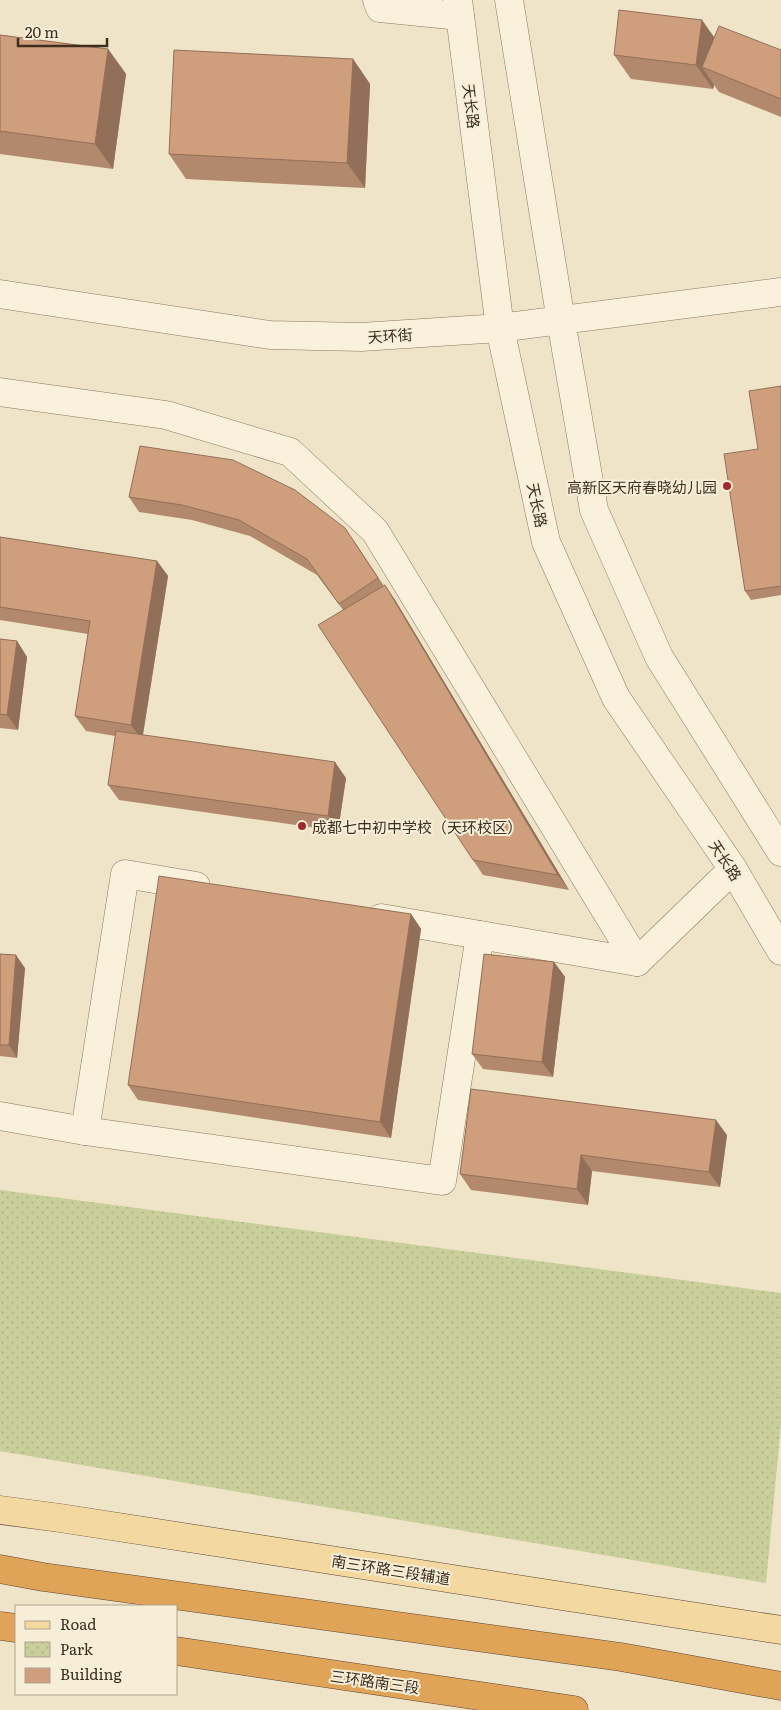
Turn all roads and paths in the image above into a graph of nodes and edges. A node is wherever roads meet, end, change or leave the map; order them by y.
1 (377, 0) edge
2 (509, 0) edge
3 (459, 8) edge
4 (781, 292) edge
5 (0, 294) edge
6 (561, 321) junction
7 (500, 328) junction
8 (0, 392) edge
9 (781, 852) edge
10 (733, 869) junction
11 (221, 890) edge
12 (355, 913) edge
13 (480, 935) junction
14 (781, 951) edge
15 (637, 962) junction
16 (0, 1116) edge
17 (85, 1131) junction
18 (0, 1510) edge
19 (0, 1569) edge
20 (0, 1626) edge
21 (15, 1628) edge
22 (781, 1630) edge
23 (178, 1652) edge
24 (781, 1686) edge
25 (574, 1710) edge

1 - 3 street
2 - 6 street
3 - 7 street, 天长路
4 - 6 street, 天环街
5 - 7 street, 天环街
6 - 7 street, 天环街
6 - 9 street
7 - 10 street, 天长路
8 - 15 street
10 - 14 street, 天长路
10 - 15 street
11 - 17 street
12 - 13 street
13 - 15 street
13 - 17 street
16 - 17 street
18 - 22 main road, 南三环路三段辅道
19 - 24 highway
20 - 21 highway
23 - 25 highway, 三环路南三段

